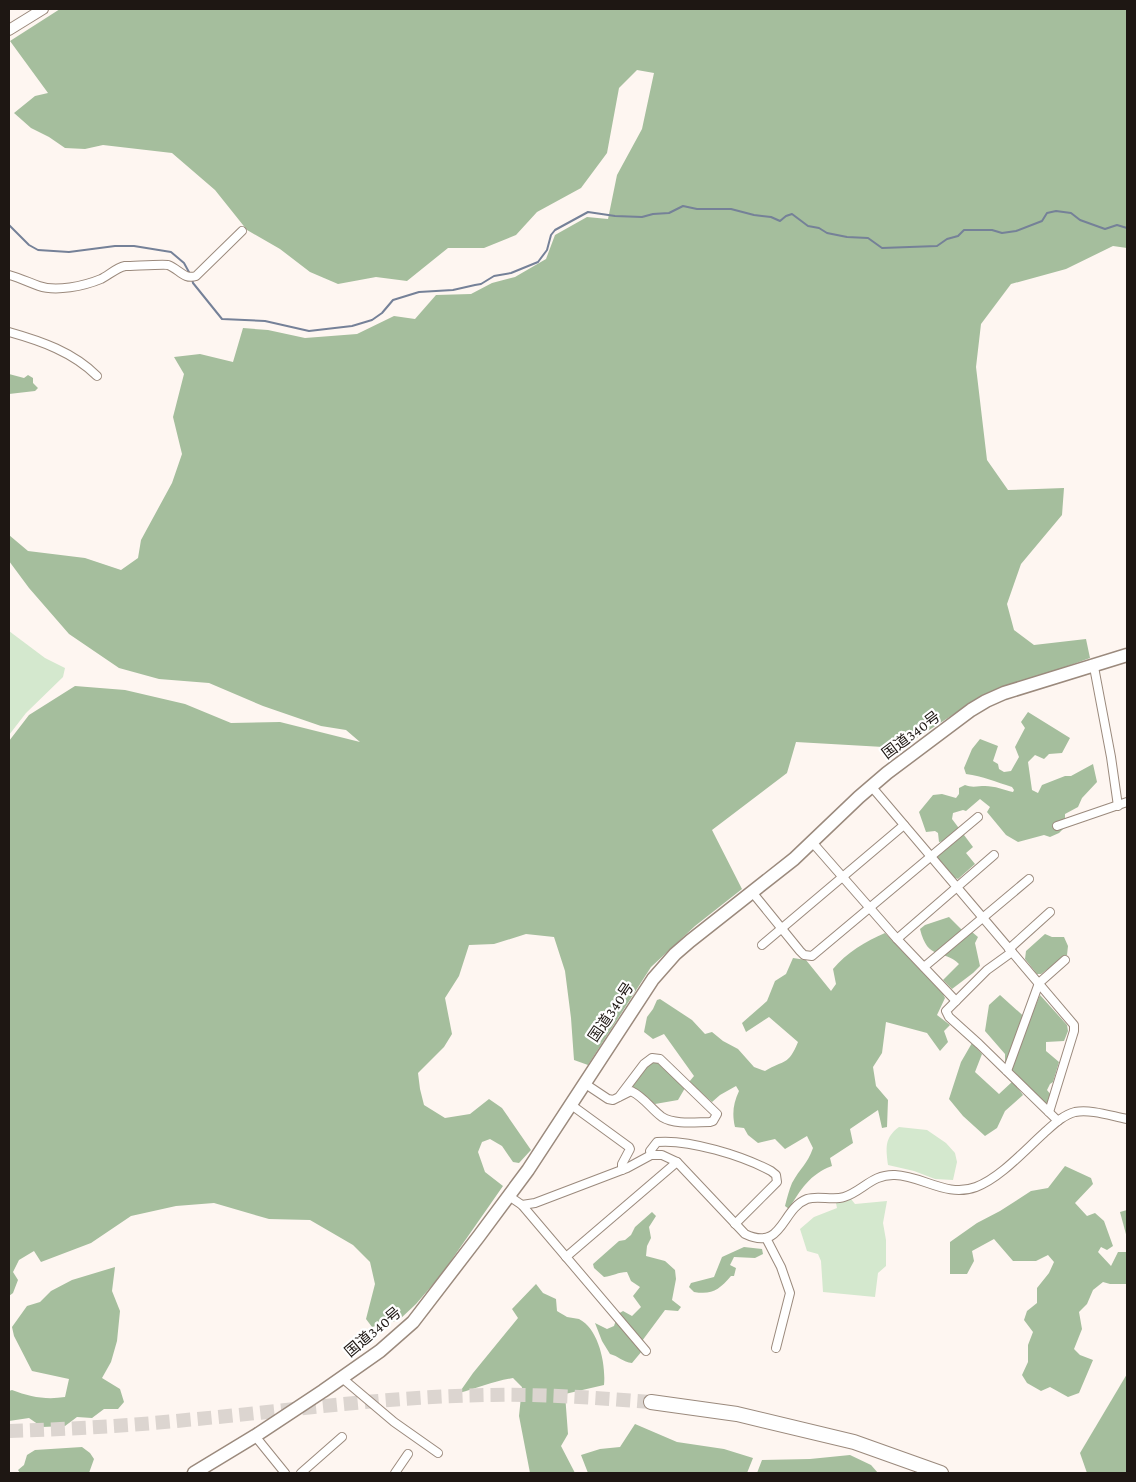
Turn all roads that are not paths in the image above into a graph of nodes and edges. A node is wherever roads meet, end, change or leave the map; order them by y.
1 (43, 9) edge
2 (9, 30) edge
3 (242, 231) dead end
4 (9, 275) edge
5 (9, 332) edge
6 (97, 376) dead end
7 (1127, 656) edge
8 (1094, 666) junction
9 (871, 786) junction
10 (1127, 802) edge
11 (1118, 806) junction
12 (978, 817) dead end
13 (904, 825) junction
14 (1057, 826) dead end
15 (812, 842) junction
16 (994, 855) dead end
17 (930, 856) junction
18 (843, 875) junction
19 (1029, 879) dead end
20 (956, 886) junction
21 (752, 892) junction
22 (869, 907) junction
23 (1050, 912) dead end
24 (983, 918) junction
25 (782, 927) junction
26 (897, 939) junction
27 (762, 945) dead end
28 (1011, 951) junction
29 (1065, 960) dead end
30 (924, 967) junction
31 (1039, 983) junction
32 (956, 1001) junction
33 (1007, 1071) junction
34 (584, 1083) junction
35 (619, 1097) junction
36 (570, 1104) junction
37 (1049, 1112) junction
38 (1127, 1119) edge
39 (1058, 1121) junction
40 (650, 1155) junction
41 (677, 1162) junction
42 (622, 1170) junction
43 (509, 1196) junction
44 (522, 1205) junction
45 (735, 1224) junction
46 (766, 1238) junction
47 (566, 1257) junction
48 (776, 1348) dead end
49 (646, 1351) dead end
50 (342, 1378) junction
51 (651, 1402) tunnel mouth
52 (255, 1436) junction
53 (342, 1437) dead end
54 (438, 1453) dead end
55 (408, 1454) dead end
56 (194, 1473) edge
57 (285, 1473) edge
58 (301, 1473) edge
59 (395, 1473) edge
60 (941, 1473) edge

1 - 2 main road
3 - 4 street
5 - 6 street
7 - 8 highway, 国道340号
8 - 9 highway, 国道340号
8 - 11 street
9 - 13 street
9 - 15 highway, 国道340号
10 - 11 street
11 - 14 street
12 - 17 street
13 - 17 street
13 - 18 street
15 - 18 street
15 - 21 highway, 国道340号
16 - 20 street
17 - 20 street
17 - 22 street
18 - 22 street
18 - 25 street
19 - 24 street
20 - 24 street
20 - 26 street
21 - 25 street
21 - 34 highway, 国道340号
22 - 25 street
22 - 26 street
23 - 28 street
24 - 28 street
24 - 30 street
25 - 27 street
26 - 30 street
28 - 31 street
28 - 32 street
29 - 31 street
30 - 32 street
31 - 33 street
31 - 37 street
32 - 33 street
33 - 37 street
34 - 35 street
34 - 36 highway, 国道340号
35 - 35 street
36 - 42 street
36 - 43 highway, 国道340号
37 - 39 street
38 - 39 street
39 - 46 street
40 - 41 street
40 - 42 street
40 - 45 street
41 - 45 street
41 - 47 street
42 - 44 street
43 - 44 street
43 - 50 highway, 国道340号
44 - 47 street
45 - 46 street
46 - 48 street
47 - 49 street
50 - 52 highway, 国道340号
50 - 54 street
51 - 60 highway
52 - 56 highway, 国道340号
52 - 57 street
53 - 58 street
55 - 59 street

